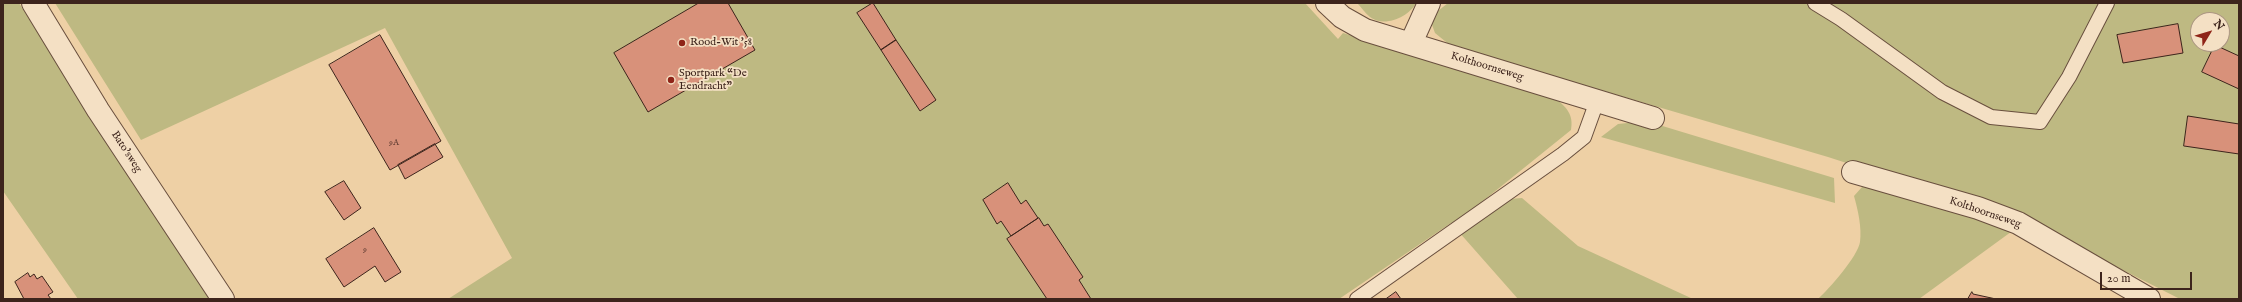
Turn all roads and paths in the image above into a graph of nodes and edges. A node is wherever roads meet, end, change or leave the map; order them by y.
1 (33, 3) edge
2 (1328, 3) edge
3 (1429, 3) edge
4 (1815, 3) edge
5 (2107, 3) edge
6 (1411, 43) junction
7 (1597, 102) junction
8 (1653, 118) dead end
9 (1853, 172) dead end
10 (224, 299) edge
11 (1357, 299) edge
12 (2149, 299) edge

1 - 10 street, Bato'sweg
2 - 6 street, Kolthoornseweg
3 - 6 street
4 - 5 lane
6 - 7 street, Kolthoornseweg
7 - 8 street, Kolthoornseweg
7 - 11 lane
9 - 12 street, Kolthoornseweg

